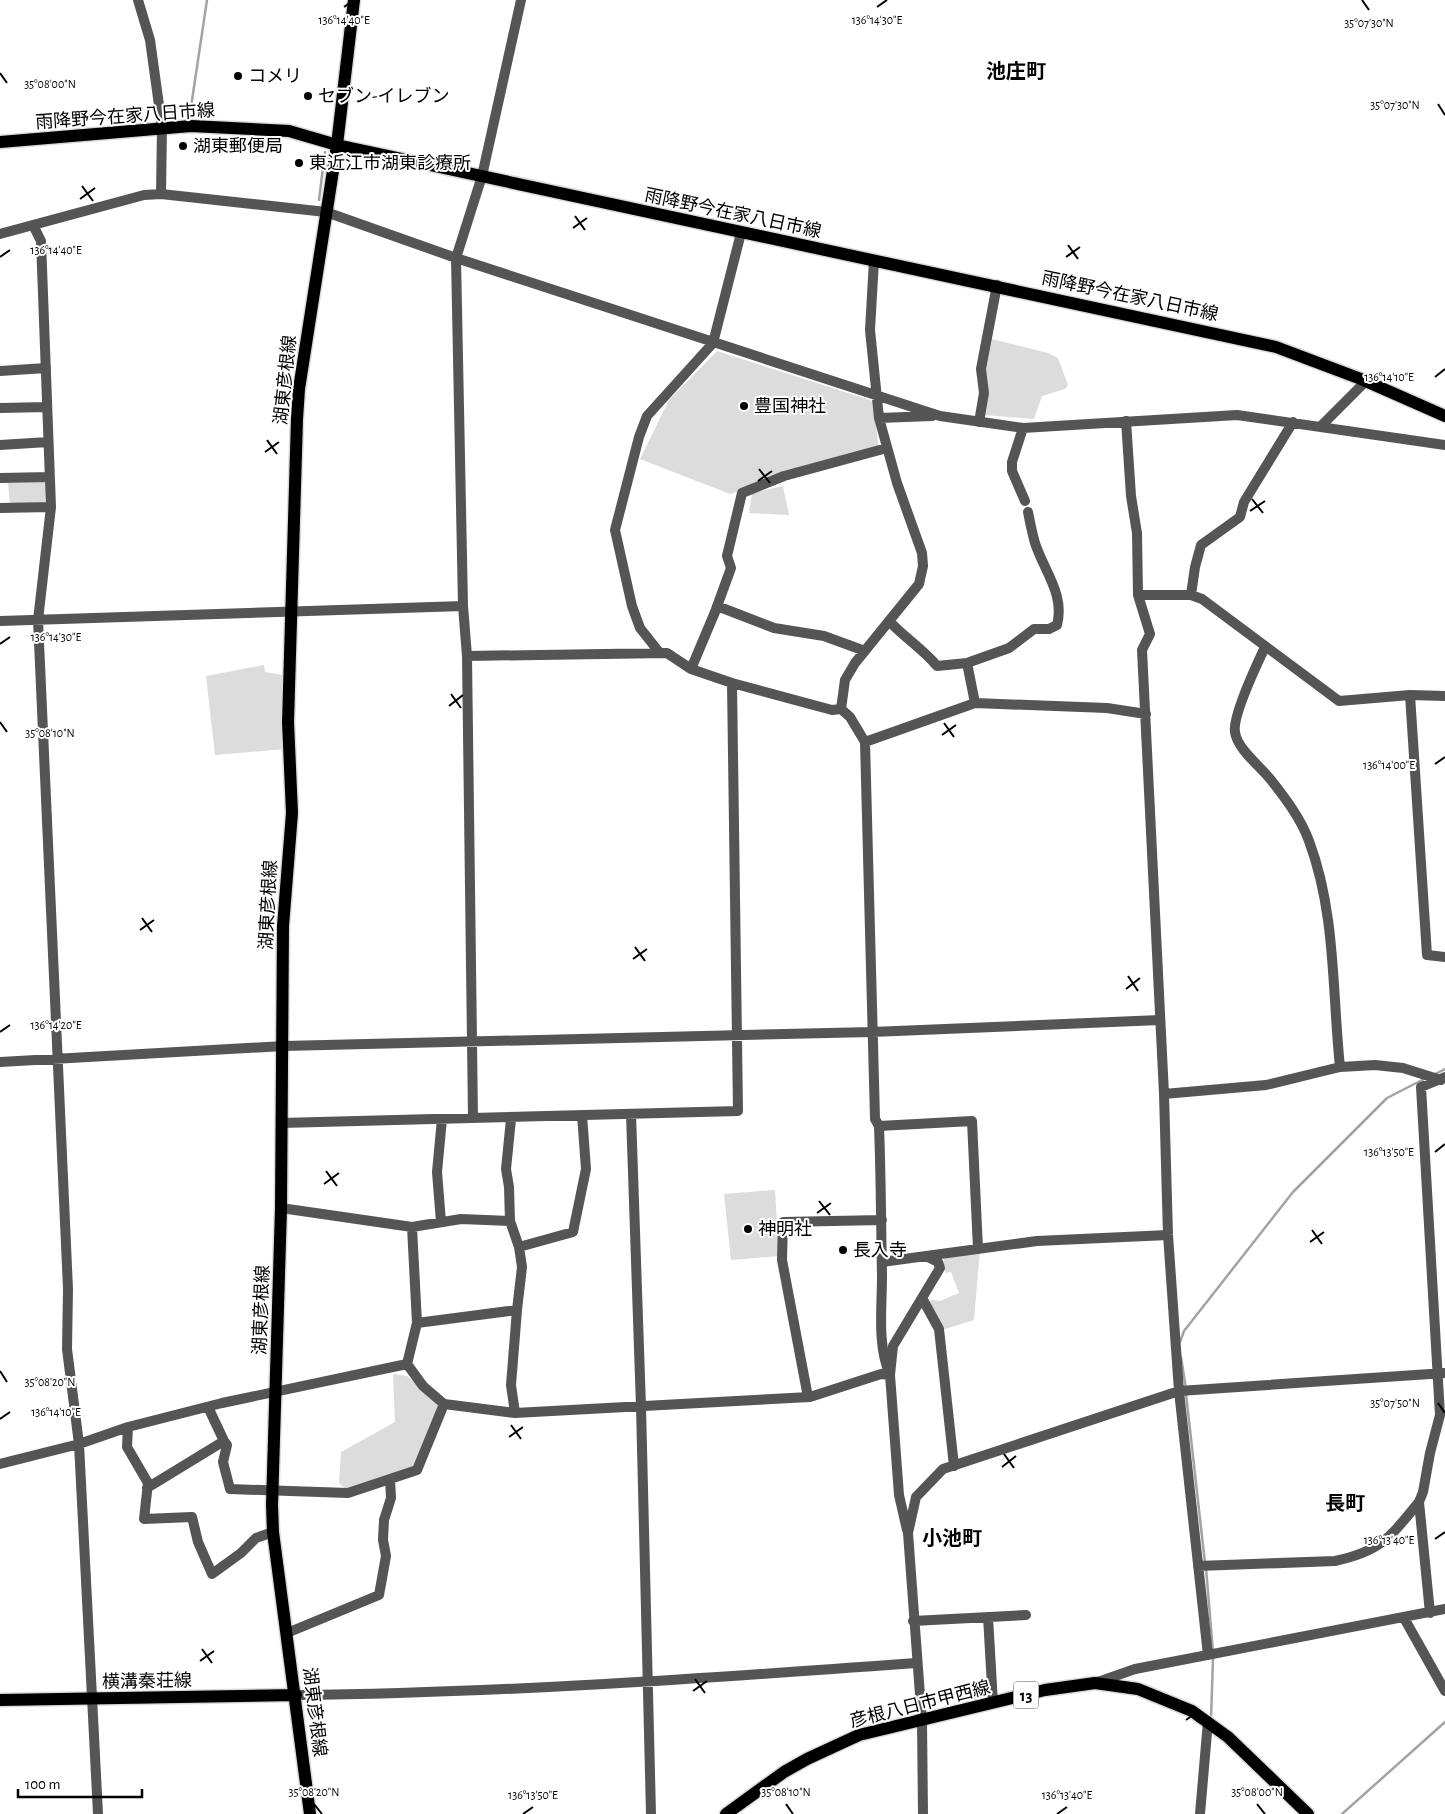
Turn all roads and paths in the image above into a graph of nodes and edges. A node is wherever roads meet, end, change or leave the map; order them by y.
1 (138, 0) edge
2 (354, 0) edge
3 (521, 0) edge
4 (162, 127) junction
5 (0, 142) edge
6 (337, 145) junction
7 (482, 176) junction
8 (161, 194) junction
9 (326, 212) junction
10 (33, 225) junction
11 (741, 233) junction
12 (0, 234) edge
13 (456, 258) junction
14 (874, 260) junction
15 (996, 285) junction
16 (713, 343) junction
17 (46, 368) junction
18 (0, 371) edge
19 (1366, 381) junction
20 (876, 396) junction
21 (47, 407) junction
22 (0, 408) edge
23 (940, 416) junction
24 (1445, 416) edge
25 (879, 418) junction
26 (1126, 421) junction
27 (979, 422) junction
28 (1293, 422) junction
29 (1321, 426) junction
30 (1023, 428) junction
31 (48, 442) junction
32 (0, 445) edge
33 (1445, 445) edge
34 (887, 448) junction
35 (50, 477) junction
36 (0, 478) edge
37 (1025, 501) dead end
38 (51, 507) junction
39 (0, 508) edge
40 (1028, 512) dead end
41 (1138, 595) junction
42 (1191, 595) junction
43 (463, 606) junction
44 (717, 606) junction
45 (290, 610) junction
46 (38, 620) junction
47 (0, 621) edge
48 (890, 622) junction
49 (1265, 647) junction
50 (865, 651) junction
51 (660, 652) junction
52 (467, 656) junction
53 (967, 663) junction
54 (691, 669) junction
55 (732, 683) junction
56 (1410, 695) junction
57 (1445, 696) edge
58 (975, 703) junction
59 (841, 709) junction
60 (1146, 714) junction
61 (866, 742) junction
62 (1445, 957) edge
63 (1160, 1020) junction
64 (872, 1032) junction
65 (736, 1035) junction
66 (474, 1040) junction
67 (284, 1046) junction
68 (57, 1058) junction
69 (0, 1062) edge
70 (1340, 1067) junction
71 (1443, 1079) edge
72 (1164, 1094) junction
73 (631, 1114) junction
74 (582, 1115) junction
75 (474, 1118) junction
76 (511, 1118) junction
77 (442, 1119) junction
78 (281, 1123) junction
79 (879, 1126) junction
80 (281, 1208) junction
81 (882, 1220) junction
82 (441, 1222) junction
83 (510, 1222) junction
84 (412, 1227) junction
85 (1168, 1235) junction
86 (519, 1248) junction
87 (978, 1249) junction
88 (926, 1256) junction
89 (882, 1262) junction
90 (922, 1298) junction
91 (517, 1310) junction
92 (417, 1323) junction
93 (406, 1364) junction
94 (1441, 1373) edge
95 (890, 1375) junction
96 (1179, 1391) junction
97 (276, 1392) junction
98 (808, 1397) junction
99 (444, 1404) junction
100 (208, 1407) junction
101 (641, 1407) junction
102 (515, 1413) junction
103 (128, 1427) junction
104 (224, 1441) junction
105 (79, 1444) junction
106 (0, 1464) edge
107 (954, 1466) junction
108 (390, 1479) junction
109 (147, 1488) junction
110 (273, 1490) junction
111 (1419, 1502) junction
112 (273, 1532) junction
113 (908, 1533) junction
114 (1198, 1566) junction
115 (1445, 1609) edge
116 (1430, 1613) junction
117 (1026, 1615) dead end
118 (988, 1617) junction
119 (1404, 1618) junction
120 (913, 1621) junction
121 (288, 1633) junction
122 (1208, 1655) junction
123 (916, 1663) junction
124 (648, 1682) junction
125 (1094, 1684) junction
126 (1445, 1691) edge
127 (296, 1695) junction
128 (0, 1700) edge
129 (92, 1700) junction
130 (994, 1703) junction
131 (1208, 1721) junction
132 (922, 1722) junction
133 (1305, 1813) edge
134 (98, 1814) edge
135 (310, 1814) edge
136 (651, 1814) edge
137 (726, 1814) edge
138 (923, 1814) edge
139 (1200, 1814) edge

1 - 4 street
2 - 6 main road, 湖東彦根線
3 - 7 street
4 - 5 main road, 雨降野今在家八日市線
4 - 6 main road, 雨降野今在家八日市線
4 - 8 street
6 - 7 main road, 雨降野今在家八日市線
6 - 9 main road, 湖東彦根線
7 - 11 main road, 雨降野今在家八日市線
7 - 13 street
8 - 9 street
8 - 10 street
9 - 13 street
9 - 45 main road, 湖東彦根線
10 - 12 street
10 - 17 street
11 - 14 main road, 雨降野今在家八日市線
11 - 16 street
13 - 16 street
13 - 43 street
14 - 15 main road, 雨降野今在家八日市線
14 - 20 street
15 - 19 main road, 雨降野今在家八日市線
15 - 27 street
16 - 20 street
16 - 51 street
17 - 18 street
17 - 21 street
19 - 24 main road, 雨降野今在家八日市線
19 - 29 street
20 - 23 street
20 - 25 street
21 - 22 street
21 - 31 street
23 - 25 street
23 - 27 street
25 - 34 street
26 - 28 street
26 - 30 street
26 - 41 street
27 - 30 street
28 - 29 street
28 - 42 street
29 - 33 street
30 - 37 street
31 - 32 street
31 - 35 street
34 - 44 street
34 - 48 street
35 - 36 street
35 - 38 street
38 - 39 street
38 - 46 street
40 - 53 street
41 - 42 street
41 - 60 street
42 - 49 street
43 - 45 street
43 - 52 street
44 - 50 street
44 - 54 street
45 - 46 street
45 - 67 main road, 湖東彦根線
46 - 47 street
46 - 68 street
48 - 50 street
48 - 53 street
49 - 56 street
49 - 70 street
50 - 59 street
51 - 52 street
51 - 54 street
52 - 66 street
53 - 58 street
54 - 55 street
55 - 59 street
55 - 65 street
56 - 57 street
56 - 62 street
58 - 60 street
58 - 61 street
59 - 61 street
60 - 63 street
61 - 64 street
63 - 64 street
63 - 72 street
64 - 65 street
64 - 79 street
65 - 66 street
65 - 73 street
66 - 67 street
66 - 75 street
67 - 68 street
67 - 78 main road, 湖東彦根線
68 - 69 street
68 - 105 street
70 - 71 street
70 - 72 street
71 - 94 street
72 - 85 street
73 - 74 street
73 - 101 street
74 - 76 street
74 - 86 street
75 - 76 street
75 - 77 street
76 - 83 street
77 - 78 street
77 - 82 street
78 - 80 main road, 湖東彦根線
79 - 81 street
79 - 87 street
80 - 84 street
80 - 97 main road, 湖東彦根線
81 - 89 street
81 - 98 street
82 - 83 street
82 - 84 street
83 - 86 street
84 - 92 street
85 - 87 street
85 - 96 street
86 - 91 street
87 - 88 street
88 - 89 street
88 - 90 street
89 - 95 street
90 - 95 street
90 - 107 street
91 - 92 street
91 - 102 street
92 - 93 street
93 - 97 street
93 - 99 street
94 - 96 street
94 - 111 street
95 - 98 street
95 - 113 street
96 - 107 street
96 - 114 street
97 - 100 street
97 - 110 main road, 湖東彦根線
98 - 101 street
99 - 102 street
99 - 108 street
100 - 103 street
100 - 104 street
101 - 102 street
101 - 124 street
103 - 105 street
103 - 109 street
104 - 109 street
104 - 110 street
105 - 106 street
105 - 129 street
107 - 113 street
108 - 110 street
108 - 121 street
109 - 112 street
110 - 112 main road, 湖東彦根線
111 - 114 street
111 - 116 street
112 - 121 main road, 湖東彦根線
113 - 120 street
114 - 122 street
115 - 116 street
116 - 119 street
117 - 118 street
118 - 120 street
118 - 130 street
119 - 122 street
119 - 126 street
120 - 123 street
121 - 127 main road, 湖東彦根線
122 - 125 street
123 - 124 street
123 - 132 street
124 - 127 street
124 - 136 street
125 - 130 main road, 彦根八日市甲西線 / 13
125 - 131 main road, 彦根八日市甲西線 / 13
127 - 129 main road, 横溝秦荘線
127 - 135 main road, 湖東彦根線
128 - 129 main road, 横溝秦荘線
129 - 134 street
130 - 132 main road, 彦根八日市甲西線 / 13
131 - 133 main road, 彦根八日市甲西線 / 13
131 - 139 street
132 - 137 main road, 彦根八日市甲西線 / 13
132 - 138 street

